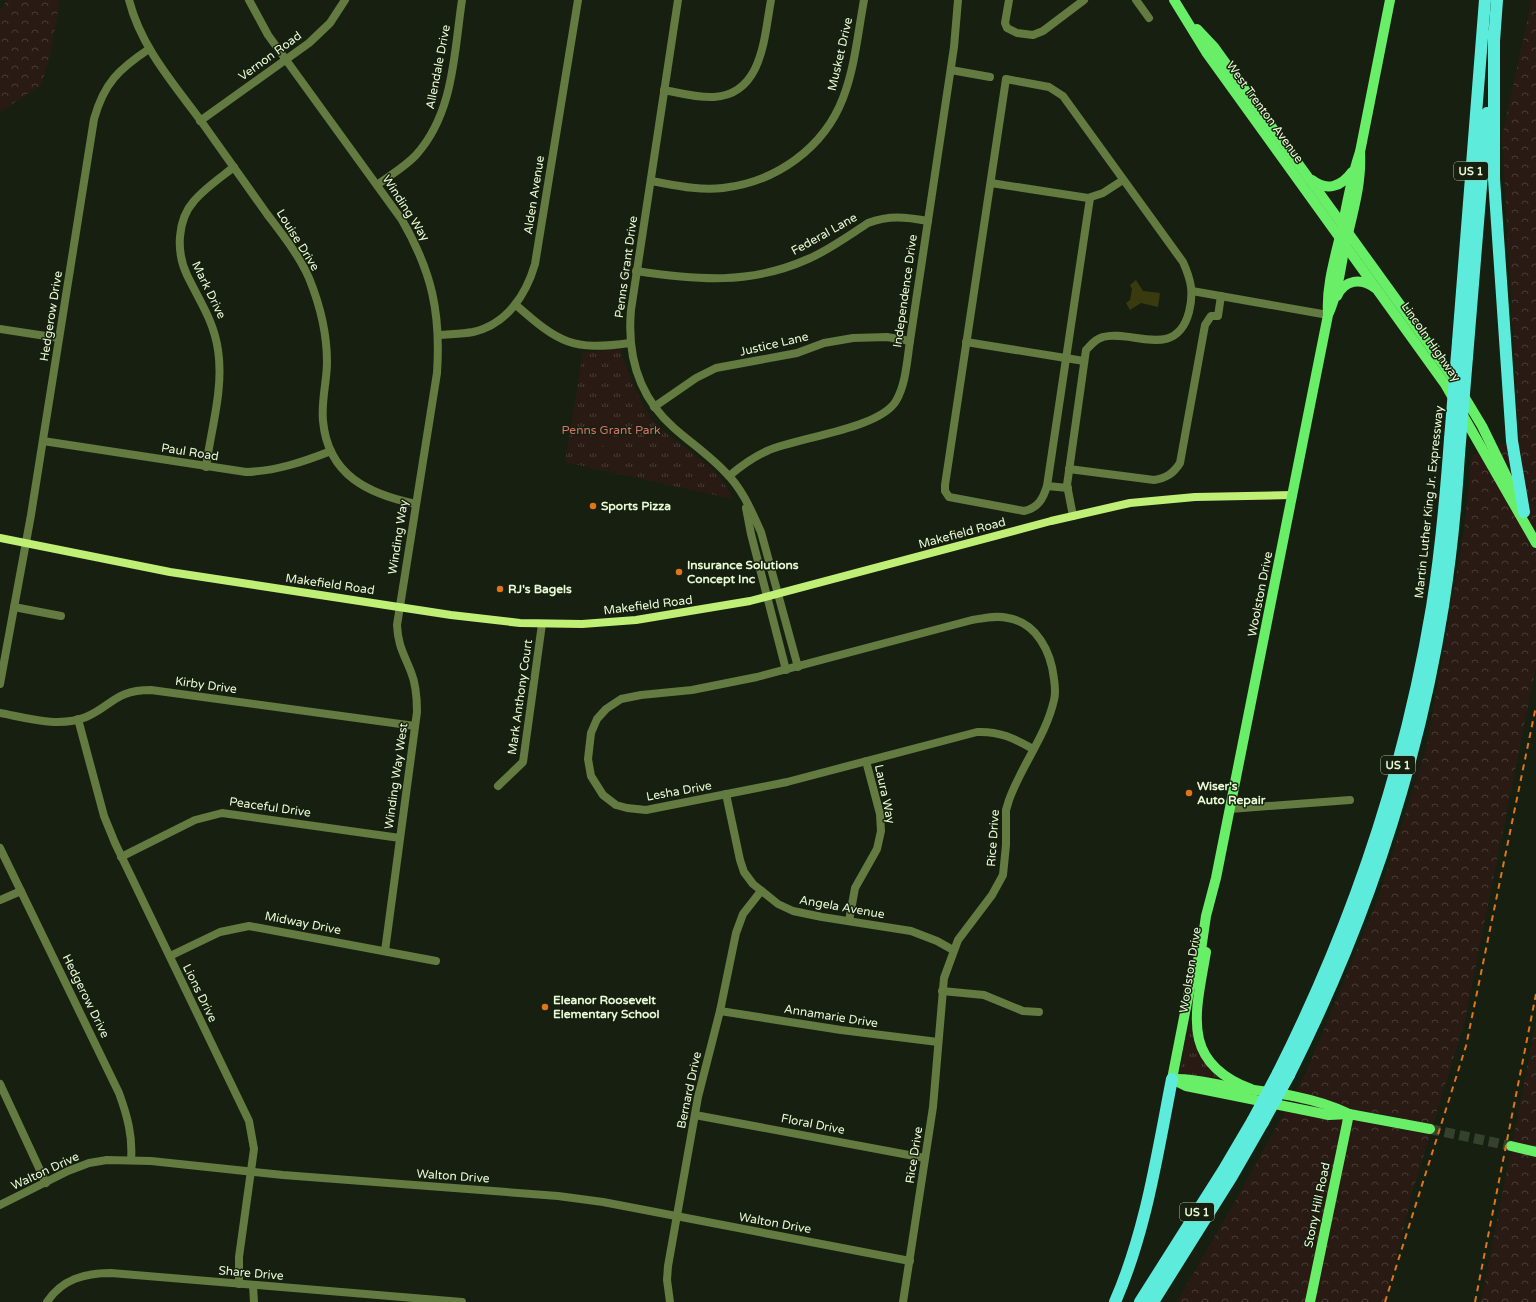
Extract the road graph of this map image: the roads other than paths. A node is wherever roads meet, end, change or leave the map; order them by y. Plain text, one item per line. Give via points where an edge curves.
1 (129, 0) edge
2 (249, 0) edge
3 (345, 0) edge
4 (462, 0) edge
5 (578, 0) edge
6 (678, 0) edge
7 (771, 0) edge
8 (864, 0) edge
9 (958, 0) edge
10 (1009, 0) edge
11 (1084, 0) edge
12 (1136, 0) edge
13 (1174, 0) edge
14 (1390, 0) edge
15 (1485, 0) edge
16 (1497, 0) edge
17 (1185, 15) junction
18 (1150, 18) dead end
19 (1494, 32) junction
20 (149, 49) junction
21 (286, 59) junction
22 (951, 70) junction
23 (990, 77) dead end
24 (664, 90) junction
25 (200, 121) junction
26 (1360, 152) junction
27 (234, 167) junction
28 (1354, 170) junction
29 (1308, 177) junction
30 (1123, 180) junction
31 (651, 181) junction
32 (990, 182) junction
33 (377, 185) junction
34 (1090, 198) junction
35 (928, 220) junction
36 (1343, 225) junction
37 (1344, 235) junction
38 (1346, 245) junction
39 (636, 272) junction
40 (1378, 289) junction
41 (1192, 290) junction
42 (1221, 296) junction
43 (1334, 301) junction
44 (516, 305) junction
45 (1328, 315) junction
46 (0, 329) edge
47 (439, 335) junction
48 (59, 338) junction
49 (910, 341) junction
50 (966, 342) junction
51 (630, 343) junction
52 (1066, 358) junction
53 (1084, 361) junction
54 (654, 407) junction
55 (43, 441) junction
56 (331, 451) junction
57 (206, 467) junction
58 (1069, 469) junction
59 (729, 476) junction
60 (1047, 486) junction
61 (1068, 488) junction
62 (1292, 495) junction
63 (743, 497) junction
64 (416, 504) junction
65 (1524, 512) junction
66 (1073, 516) junction
67 (0, 538) edge
68 (1536, 542) edge
69 (26, 544) junction
70 (778, 594) junction
71 (767, 597) junction
72 (400, 606) junction
73 (14, 607) junction
74 (61, 616) dead end
75 (542, 624) junction
76 (798, 667) junction
77 (786, 670) junction
78 (0, 684) edge
79 (0, 713) edge
80 (78, 719) junction
81 (415, 726) junction
82 (1033, 749) junction
83 (866, 761) junction
84 (498, 786) dead end
85 (726, 794) junction
86 (1350, 800) dead end
87 (1230, 809) junction
88 (400, 838) junction
89 (0, 848) edge
90 (121, 857) junction
91 (1216, 878) junction
92 (21, 891) junction
93 (762, 891) junction
94 (0, 900) edge
95 (849, 922) junction
96 (953, 950) junction
97 (385, 951) junction
98 (170, 956) junction
99 (436, 961) dead end
100 (942, 991) junction
101 (720, 1011) junction
102 (1040, 1012) dead end
103 (938, 1042) junction
104 (1283, 1074) junction
105 (1172, 1079) junction
106 (0, 1084) edge
107 (1251, 1089) junction
108 (1349, 1114) junction
109 (695, 1115) junction
110 (1258, 1121) junction
111 (1430, 1129) tunnel mouth
112 (1511, 1146) tunnel mouth
113 (1536, 1152) edge
114 (925, 1158) junction
115 (131, 1160) junction
116 (251, 1171) junction
117 (46, 1182) junction
118 (0, 1205) edge
119 (676, 1218) junction
120 (1192, 1240) junction
121 (910, 1261) junction
122 (239, 1284) junction
123 (253, 1285) junction
124 (47, 1302) edge
125 (254, 1302) edge
126 (462, 1302) edge
127 (670, 1302) edge
128 (903, 1302) edge
129 (1115, 1302) edge
130 (1140, 1302) edge
131 (1153, 1302) edge
132 (1160, 1302) edge
133 (1310, 1302) edge

1 - 20 street, Louise Drive via 138,28
2 - 21 street, Winding Way via 261,24
3 - 21 street, Vernon Road via 322,32
4 - 33 street, Allendale Drive via 450,81 436,128 415,155
5 - 44 street, Alden Avenue via 535,264 525,291
6 - 24 street, Penns Grant Drive
7 - 24 street via 758,65 750,80 726,94 712,97
8 - 31 street, Musket Drive via 843,98 826,129 802,155 771,174 732,187 704,188
9 - 22 street, Independence Drive
10 - 11 street via 1005,23 1007,28 1017,33 1033,35 1043,31
12 - 18 street
13 - 17 main road, West Trenton Avenue
14 - 26 main road
15 - 104 highway, Martin Luther King Jr. Expressway / US 1, bridge via 1445,508 1432,606 1398,767 1374,843 1346,922
16 - 19 highway, Martin Luther King Jr. Expressway / US 1
17 - 29 main road via 1214,47
17 - 37 main road, West Trenton Avenue via 1206,52
19 - 65 highway via 1494,179 1512,441
19 - 104 highway, Martin Luther King Jr. Expressway / US 1, bridge via 1455,509 1443,607 1424,704 1408,769 1356,925 1331,987
20 - 25 street, Louise Drive
20 - 48 street, Hedgerow Drive via 115,76 98,103
21 - 25 street, Vernon Road
21 - 33 street, Winding Way
22 - 23 street
22 - 35 street, Independence Drive
24 - 31 street, Penns Grant Drive
25 - 27 street, Louise Drive
26 - 28 main road
26 - 37 main road via 1361,172
27 - 56 street, Louise Drive via 300,261 316,296 326,348 323,421
27 - 57 street, Mark Drive via 195,200 185,214 180,233 183,266 211,318 220,362
28 - 29 main road via 1344,182 1332,187 1320,185
28 - 36 main road
29 - 36 main road
30 - 32 street via 1058,91 1006,79
30 - 34 street via 1104,193
30 - 41 street via 1183,262
31 - 39 street, Penns Grant Drive
32 - 34 street
32 - 50 street
33 - 47 street, Winding Way via 402,220 419,252 433,294
34 - 52 street
35 - 39 street, Federal Lane via 900,216 879,219 808,259 761,275 711,280
35 - 49 street, Independence Drive
36 - 37 main road
37 - 38 main road, Lincoln Highway
37 - 45 main road, Woolston Drive via 1327,300
37 - 65 main road, Lincoln Highway via 1438,356 1468,402
38 - 40 main road, Lincoln Highway
38 - 43 main road, Woolston Drive
39 - 51 street, Penns Grant Drive
40 - 43 main road via 1365,282 1353,282 1342,287
40 - 68 main road, Lincoln Highway via 1456,401 1505,492
41 - 42 street
41 - 53 street via 1187,320 1174,334 1154,341 1102,337 1086,350
42 - 45 street
42 - 58 street via 1218,316 1211,316 1205,325 1180,463 1175,470 1166,477 1154,480
43 - 45 main road, Woolston Drive
44 - 47 street, Alden Avenue via 498,320 483,328
44 - 51 street via 541,327 564,341 595,347
45 - 62 main road, Woolston Drive
46 - 48 street
47 - 64 street, Winding Way via 437,374
48 - 55 street, Hedgerow Drive
49 - 54 street, Justice Lane via 853,338 824,343 797,353 716,368 696,378
49 - 59 street, Independence Drive via 898,395 891,407 882,414 864,422 768,450 748,460
50 - 52 street
50 - 60 street via 945,485 947,494 955,500 1024,511 1037,505
51 - 54 street, Penns Grant Drive via 639,380
52 - 53 street
52 - 60 street
53 - 58 street
54 - 59 street, Penns Grant Drive via 673,428
55 - 57 street, Paul Road
55 - 69 street, Hedgerow Drive
56 - 57 street, Paul Road via 290,466 259,472
56 - 64 street, Louise Drive via 344,470 362,486 385,497
58 - 61 street
59 - 63 street, Penns Grant Drive
60 - 61 street
61 - 66 street
62 - 66 street, Makefield Road via 1158,500 1108,507
62 - 87 main road, Woolston Drive
63 - 70 street, Penns Grant Drive via 761,532
63 - 71 street, Penns Grant Drive
64 - 72 street, Winding Way
65 - 68 main road, Lincoln Highway
66 - 70 street, Makefield Road
67 - 69 street, Makefield Road
69 - 72 street, Makefield Road via 178,574
69 - 73 street, Hedgerow Drive
70 - 71 street, Makefield Road
70 - 76 street, Penns Grant Drive
71 - 75 street, Makefield Road via 683,614 636,620
71 - 77 street, Penns Grant Drive
72 - 75 street, Makefield Road via 451,615
72 - 81 street, Winding Way West via 398,638 416,693
73 - 74 street
73 - 78 street, Hedgerow Drive
75 - 84 street, Mark Anthony Court via 523,762
76 - 77 street, Rice Drive
76 - 82 street, Rice Drive via 972,620 999,617 1018,621 1040,638 1053,669 1055,699
77 - 85 street, Lesha Drive via 699,689 626,698 606,709 597,719 588,750 589,767 595,784 609,800 627,808 640,810
79 - 80 street, Kirby Drive via 53,722
80 - 81 street, Kirby Drive via 92,714 121,695 151,690
80 - 90 street, Lions Drive via 104,816
81 - 88 street, Winding Way West
82 - 83 street, Lesha Drive via 1002,734 977,732
82 - 96 street, Rice Drive via 1006,810 1003,875
83 - 85 street, Lesha Drive
83 - 95 street, Laura Way via 880,814 881,831 877,849 855,888
85 - 93 street, Angela Avenue via 740,860 748,878
86 - 87 street
87 - 91 main road, Woolston Drive
88 - 90 street, Peaceful Drive via 222,813 195,820
88 - 97 street, Winding Way West
89 - 92 street, Hedgerow Drive
90 - 98 street, Lions Drive
91 - 105 main road, Woolston Drive via 1206,916 1201,950 1190,987
91 - 107 main road, Woolston Drive via 1195,1024 1200,1045 1213,1065 1233,1082
92 - 94 street
92 - 115 street, Hedgerow Drive via 119,1093 129,1124
93 - 95 street, Angela Avenue via 778,904 793,911
93 - 101 street, Bernard Drive via 739,922
95 - 96 street, Angela Avenue via 911,931
96 - 100 street, Rice Drive
97 - 98 street, Midway Drive via 249,926 220,932
97 - 99 street, Midway Drive
98 - 116 street, Lions Drive via 249,1122 254,1149
100 - 102 street via 984,995 1023,1011
100 - 103 street, Rice Drive
101 - 103 street, Annamarie Drive
101 - 109 street, Bernard Drive
103 - 114 street, Rice Drive via 936,1087
104 - 110 highway, Martin Luther King Jr. Expressway / US 1, bridge
105 - 107 main road, Woolston Drive via 1188,1078
105 - 108 main road, Woolston Drive via 1186,1086 1321,1113
105 - 129 highway via 1144,1219 1130,1266
106 - 117 street
107 - 108 main road, Woolston Drive via 1331,1105
108 - 111 main road, Woolston Drive
108 - 133 main road, Stony Hill Road
109 - 114 street, Floral Drive
109 - 119 street, Bernard Drive
110 - 120 highway, Martin Luther King Jr. Expressway / US 1
110 - 130 highway, Martin Luther King Jr. Expressway / US 1 via 1223,1171
112 - 113 main road
114 - 121 street, Rice Drive
115 - 116 street, Walton Drive
115 - 117 street, Walton Drive via 89,1163
116 - 119 street, Walton Drive via 558,1196 603,1202
116 - 122 street, Lions Drive via 239,1257
117 - 118 street, Walton Drive
119 - 121 street, Walton Drive
119 - 127 street, Bernard Drive via 668,1266
120 - 131 highway, Martin Luther King Jr. Expressway / US 1
120 - 132 highway
121 - 128 street, Rice Drive
122 - 123 street, Share Drive
122 - 124 street, Share Drive via 92,1273 62,1286
123 - 125 street
123 - 126 street, Share Drive

